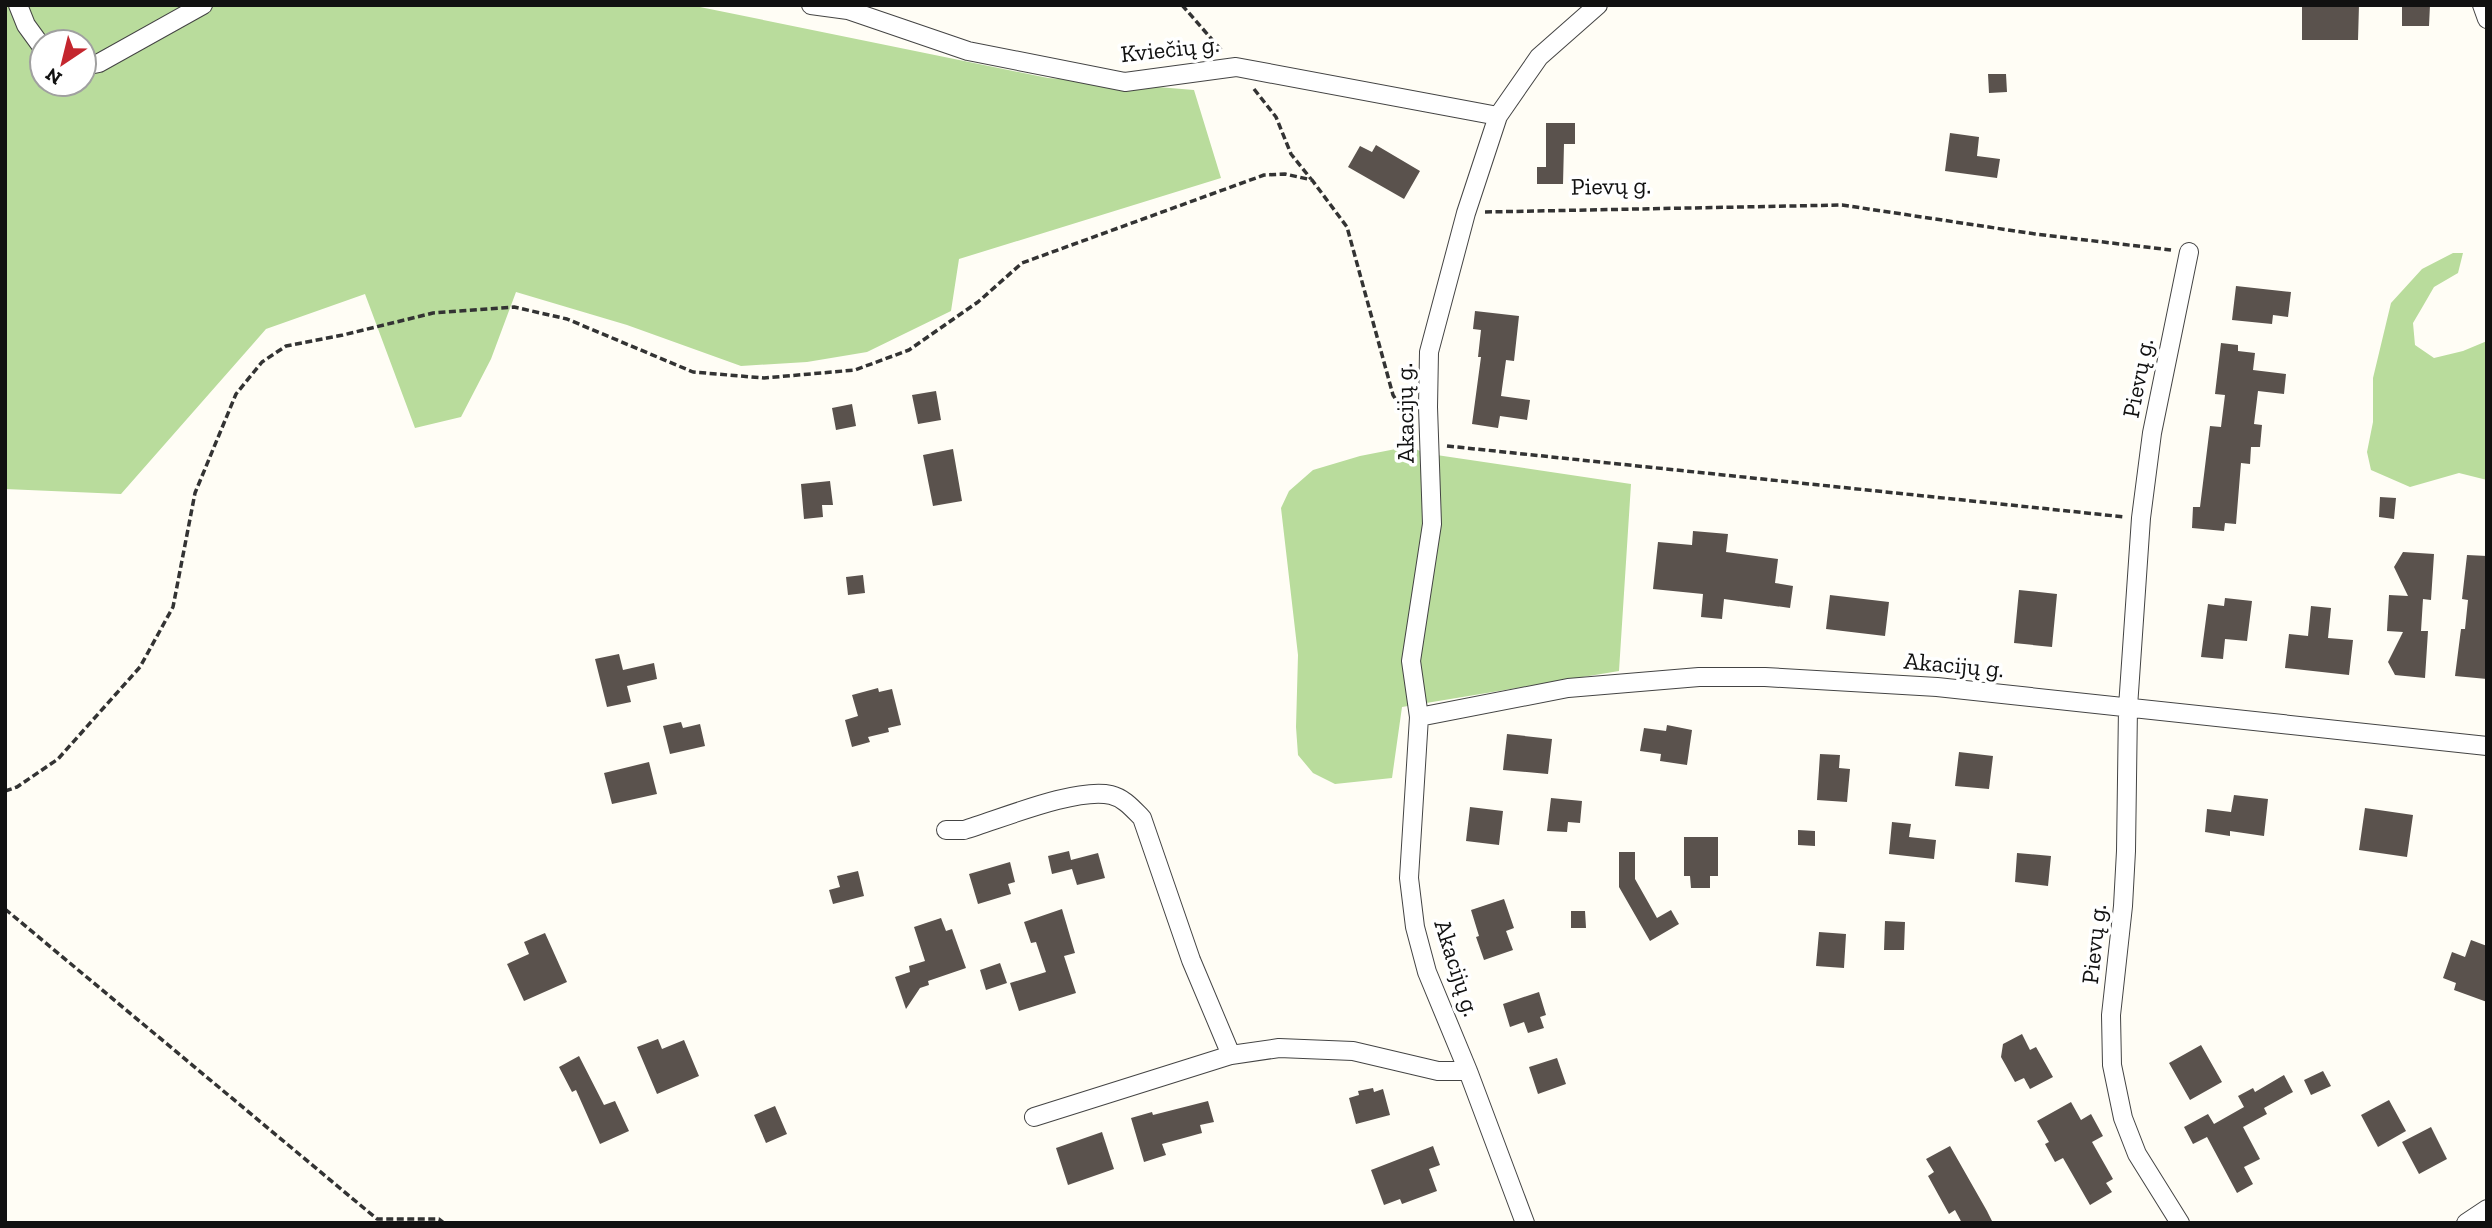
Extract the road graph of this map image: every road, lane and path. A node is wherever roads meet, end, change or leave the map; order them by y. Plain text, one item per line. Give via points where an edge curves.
1 (18, 5) edge
2 (203, 5) edge
3 (811, 5) edge
4 (1182, 5) edge
5 (1598, 5) edge
6 (2482, 5) edge
7 (2487, 19) edge
8 (28, 28) edge
9 (98, 63) edge
10 (1236, 67) junction
11 (1499, 116) junction
12 (1312, 180) junction
13 (1466, 213) junction
14 (2189, 252) joint
15 (1430, 444) junction
16 (2141, 518) junction
17 (2128, 707) junction
18 (1419, 717) junction
19 (2487, 746) edge
20 (5, 791) edge
21 (946, 830) dead end
22 (5, 909) edge
23 (1231, 1055) junction
24 (1468, 1071) junction
25 (1034, 1117) dead end
26 (2487, 1209) edge
27 (444, 1223) edge
28 (1525, 1223) edge
29 (2180, 1223) edge
30 (2466, 1223) edge

1 - 8 street
2 - 9 street
3 - 10 street, Kviečių g. via 848,10 968,51 1125,82
4 - 10 path
5 - 11 street, Akacijų g. via 1539,57
6 - 7 street
10 - 11 street, Kviečių g.
10 - 12 path via 1276,117 1292,153
11 - 13 street, Akacijų g.
12 - 15 path via 1347,226 1393,395 1417,433
12 - 20 path via 1264,175 1022,263 978,302 909,350 855,370 764,378 693,372 567,319 514,307 433,313 286,346 262,362 236,394 195,493 173,607 140,667 58,760
13 - 14 path, Pievų g. via 1842,205
13 - 15 street, Akacijų g. via 1429,352
14 - 16 street, Pievų g. via 2152,433
15 - 16 path
15 - 18 street, Akacijų g. via 1432,524 1411,661
16 - 17 street, Pievų g.
17 - 18 street, Akacijų g. via 1937,687 1699,677 1568,688
17 - 19 street, Akacijų g.
17 - 29 street, Pievų g. via 2126,851 2111,1015 2112,1065 2123,1118 2137,1154
18 - 24 street, Akacijų g. via 1409,878 1415,927 1427,972
21 - 23 street via 964,830 1079,794 1114,796 1129,805 1142,818 1191,960
22 - 27 path via 377,1219 439,1219
23 - 24 street via 1279,1048 1353,1051 1438,1071
23 - 25 street
24 - 28 street, Akacijų g.
26 - 30 street

